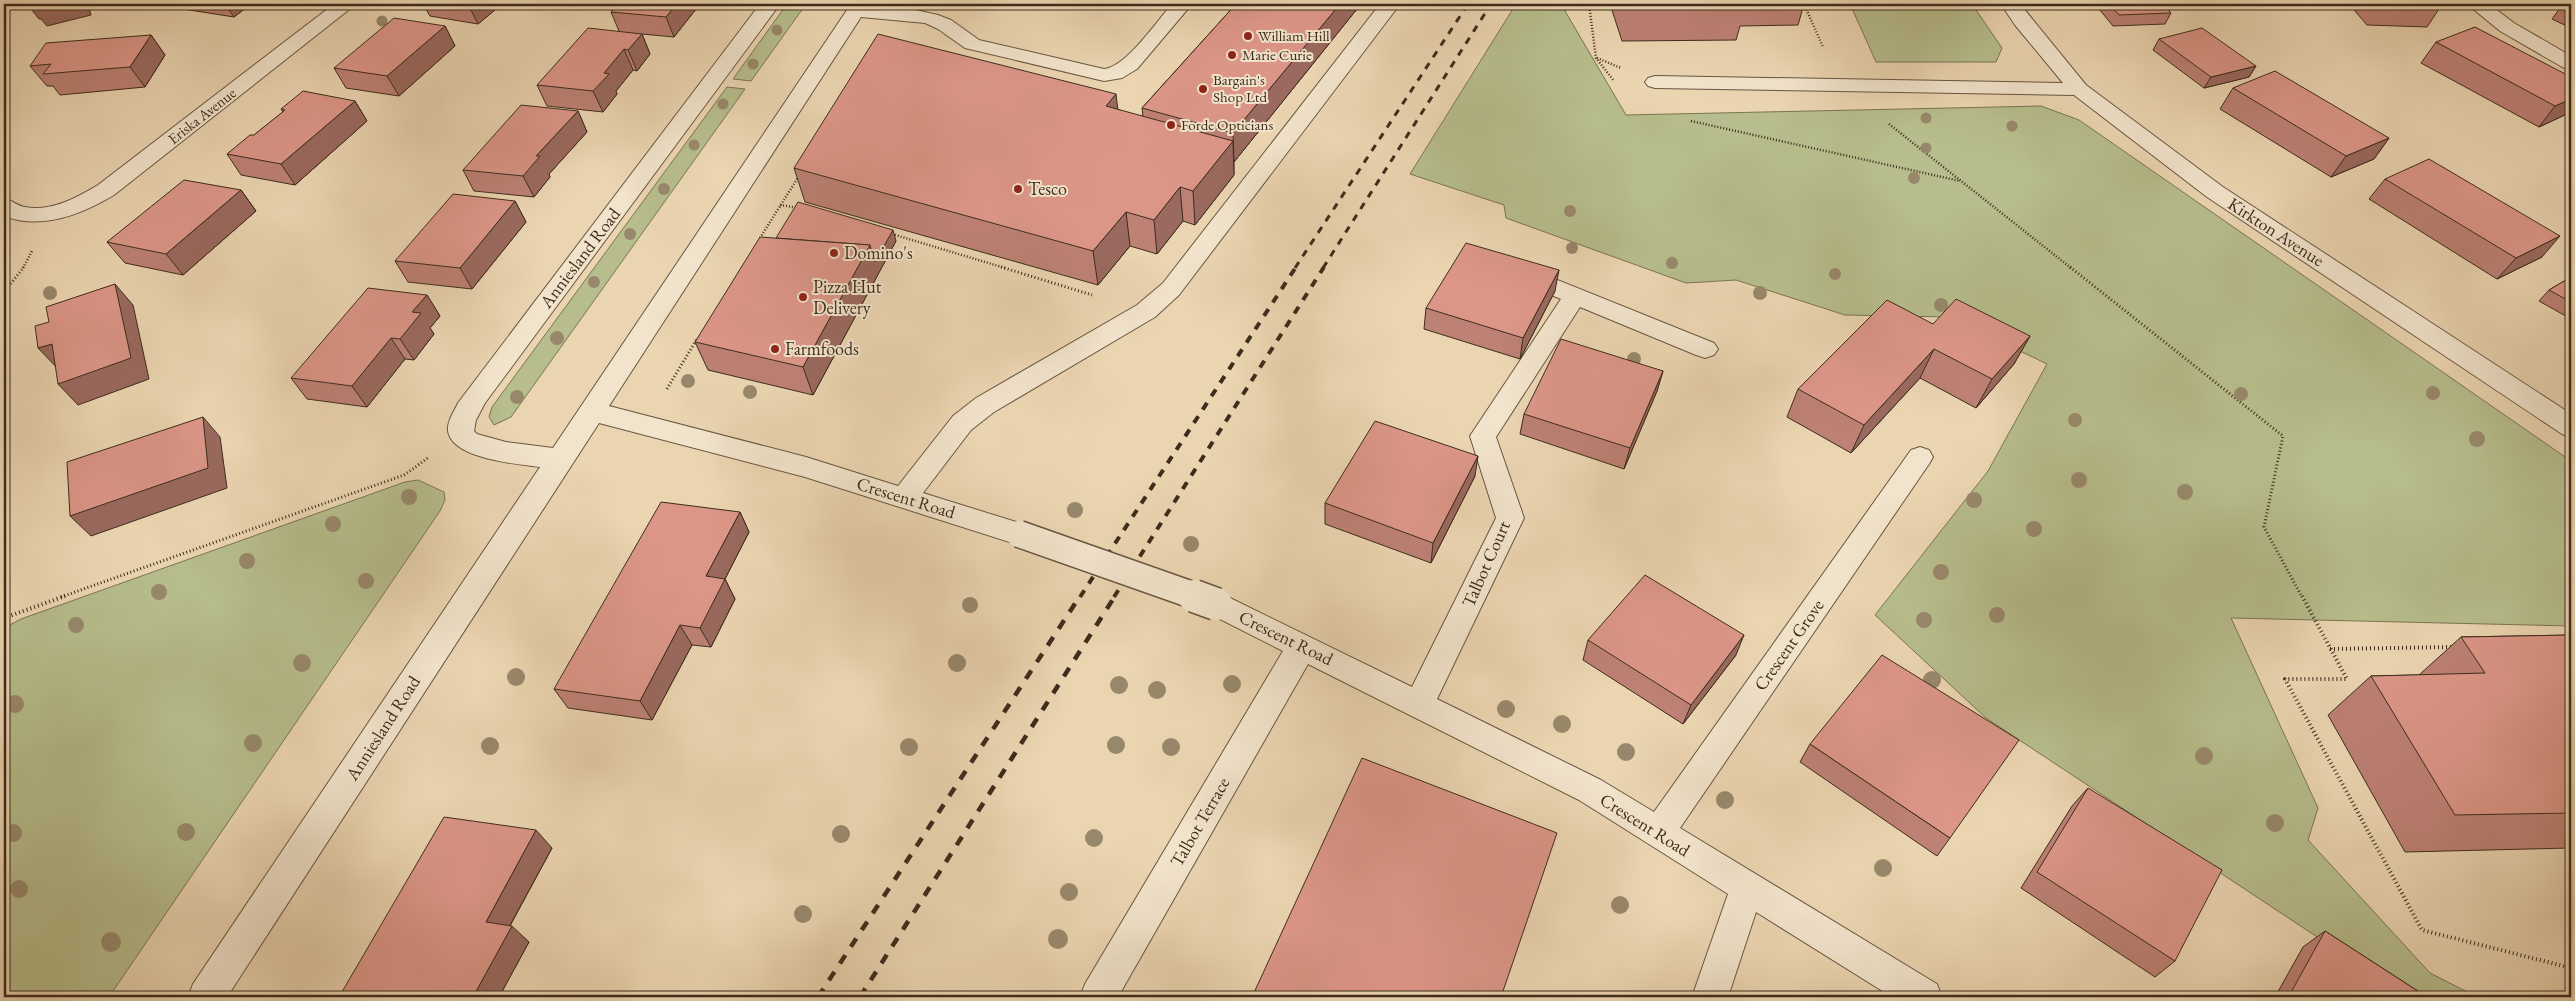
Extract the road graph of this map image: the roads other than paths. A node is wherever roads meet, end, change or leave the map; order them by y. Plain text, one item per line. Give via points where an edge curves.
1 (346, 4) edge
2 (770, 4) edge
3 (1182, 4) edge
4 (1390, 4) edge
5 (2011, 4) edge
6 (2477, 4) edge
7 (858, 7) edge
8 (2571, 64) edge
9 (1655, 82) dead end
10 (2079, 89) junction
11 (4, 205) edge
12 (1502, 266) edge
13 (1576, 295) junction
14 (1705, 349) dead end
15 (590, 411) junction
16 (2571, 426) edge
17 (1920, 457) dead end
18 (559, 459) junction
19 (905, 497) junction
20 (1302, 646) junction
21 (1420, 705) junction
22 (1658, 833) junction
23 (1747, 887) junction
24 (206, 997) edge
25 (1098, 997) edge
26 (1710, 997) edge
27 (1924, 997) edge

1 - 11 street, Eriska Avenue via 92,199 50,214 17,213
2 - 18 street, Anniesland Road via 476,396 461,423 462,435 468,443
3 - 7 street via 1130,65 1116,74 1104,75 972,44 940,22 927,18
4 - 19 street via 1171,289 1146,311 962,422
5 - 10 street, Kirkton Avenue
6 - 8 street via 2507,27
7 - 15 street, Anniesland Road
9 - 10 street
10 - 16 street, Kirkton Avenue via 2215,192
12 - 13 street
13 - 14 street
13 - 21 street, Talbot Court via 1483,436 1510,518
15 - 18 street, Anniesland Road
15 - 19 street, Crescent Road via 806,467
17 - 22 street, Crescent Grove
18 - 24 street, Anniesland Road
19 - 20 street, Crescent Road, bridge via 1216,604
20 - 21 street, Crescent Road
20 - 25 street, Talbot Terrace
21 - 22 street, Crescent Road via 1590,790
22 - 23 street, Crescent Road
23 - 26 street
23 - 27 street, Crescent Road

